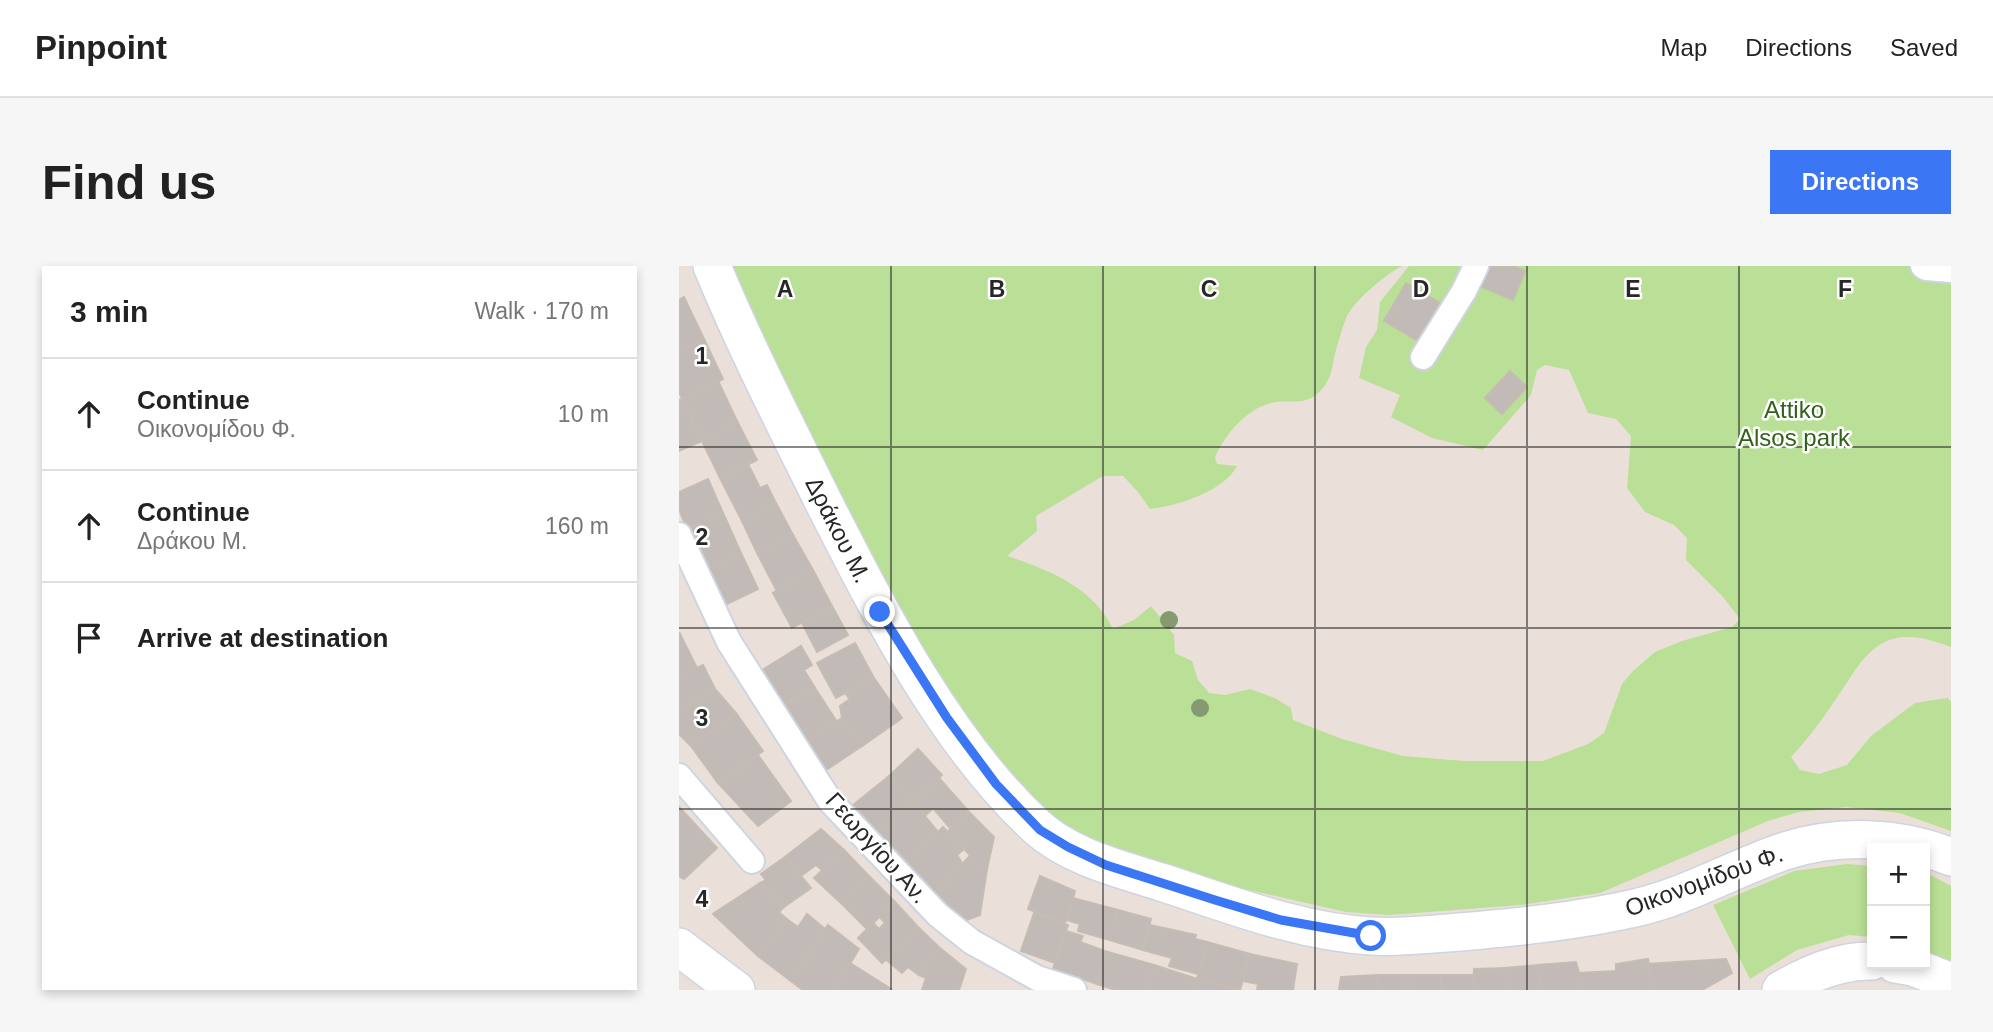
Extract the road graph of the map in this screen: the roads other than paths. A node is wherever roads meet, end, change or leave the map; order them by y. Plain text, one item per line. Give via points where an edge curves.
1 (712, 266) edge
2 (1476, 266) edge
3 (1923, 266) edge
4 (1951, 270) edge
5 (1423, 357) dead end
6 (679, 535) edge
7 (679, 776) edge
8 (745, 851) dead end
9 (1951, 857) edge
10 (1330, 930) joint
11 (679, 947) edge
12 (1867, 961) edge
13 (1918, 969) edge
14 (1951, 982) edge
15 (736, 990) edge
16 (1074, 990) edge
17 (1781, 990) edge

1 - 10 street, Δράκου Μ. via 743,341 880,612 947,718 996,784 1040,830 1106,865 1281,920
2 - 5 street
3 - 4 street
6 - 16 street, Γεωργίου Αν. via 729,642 830,801 938,915 972,943 1037,978
7 - 8 street
9 - 10 street, Οικονομίδου Φ. via 1898,842 1830,841 1786,851 1642,906 1587,919 1419,935 1371,936
11 - 15 street
12 - 17 street via 1834,966
13 - 14 street

